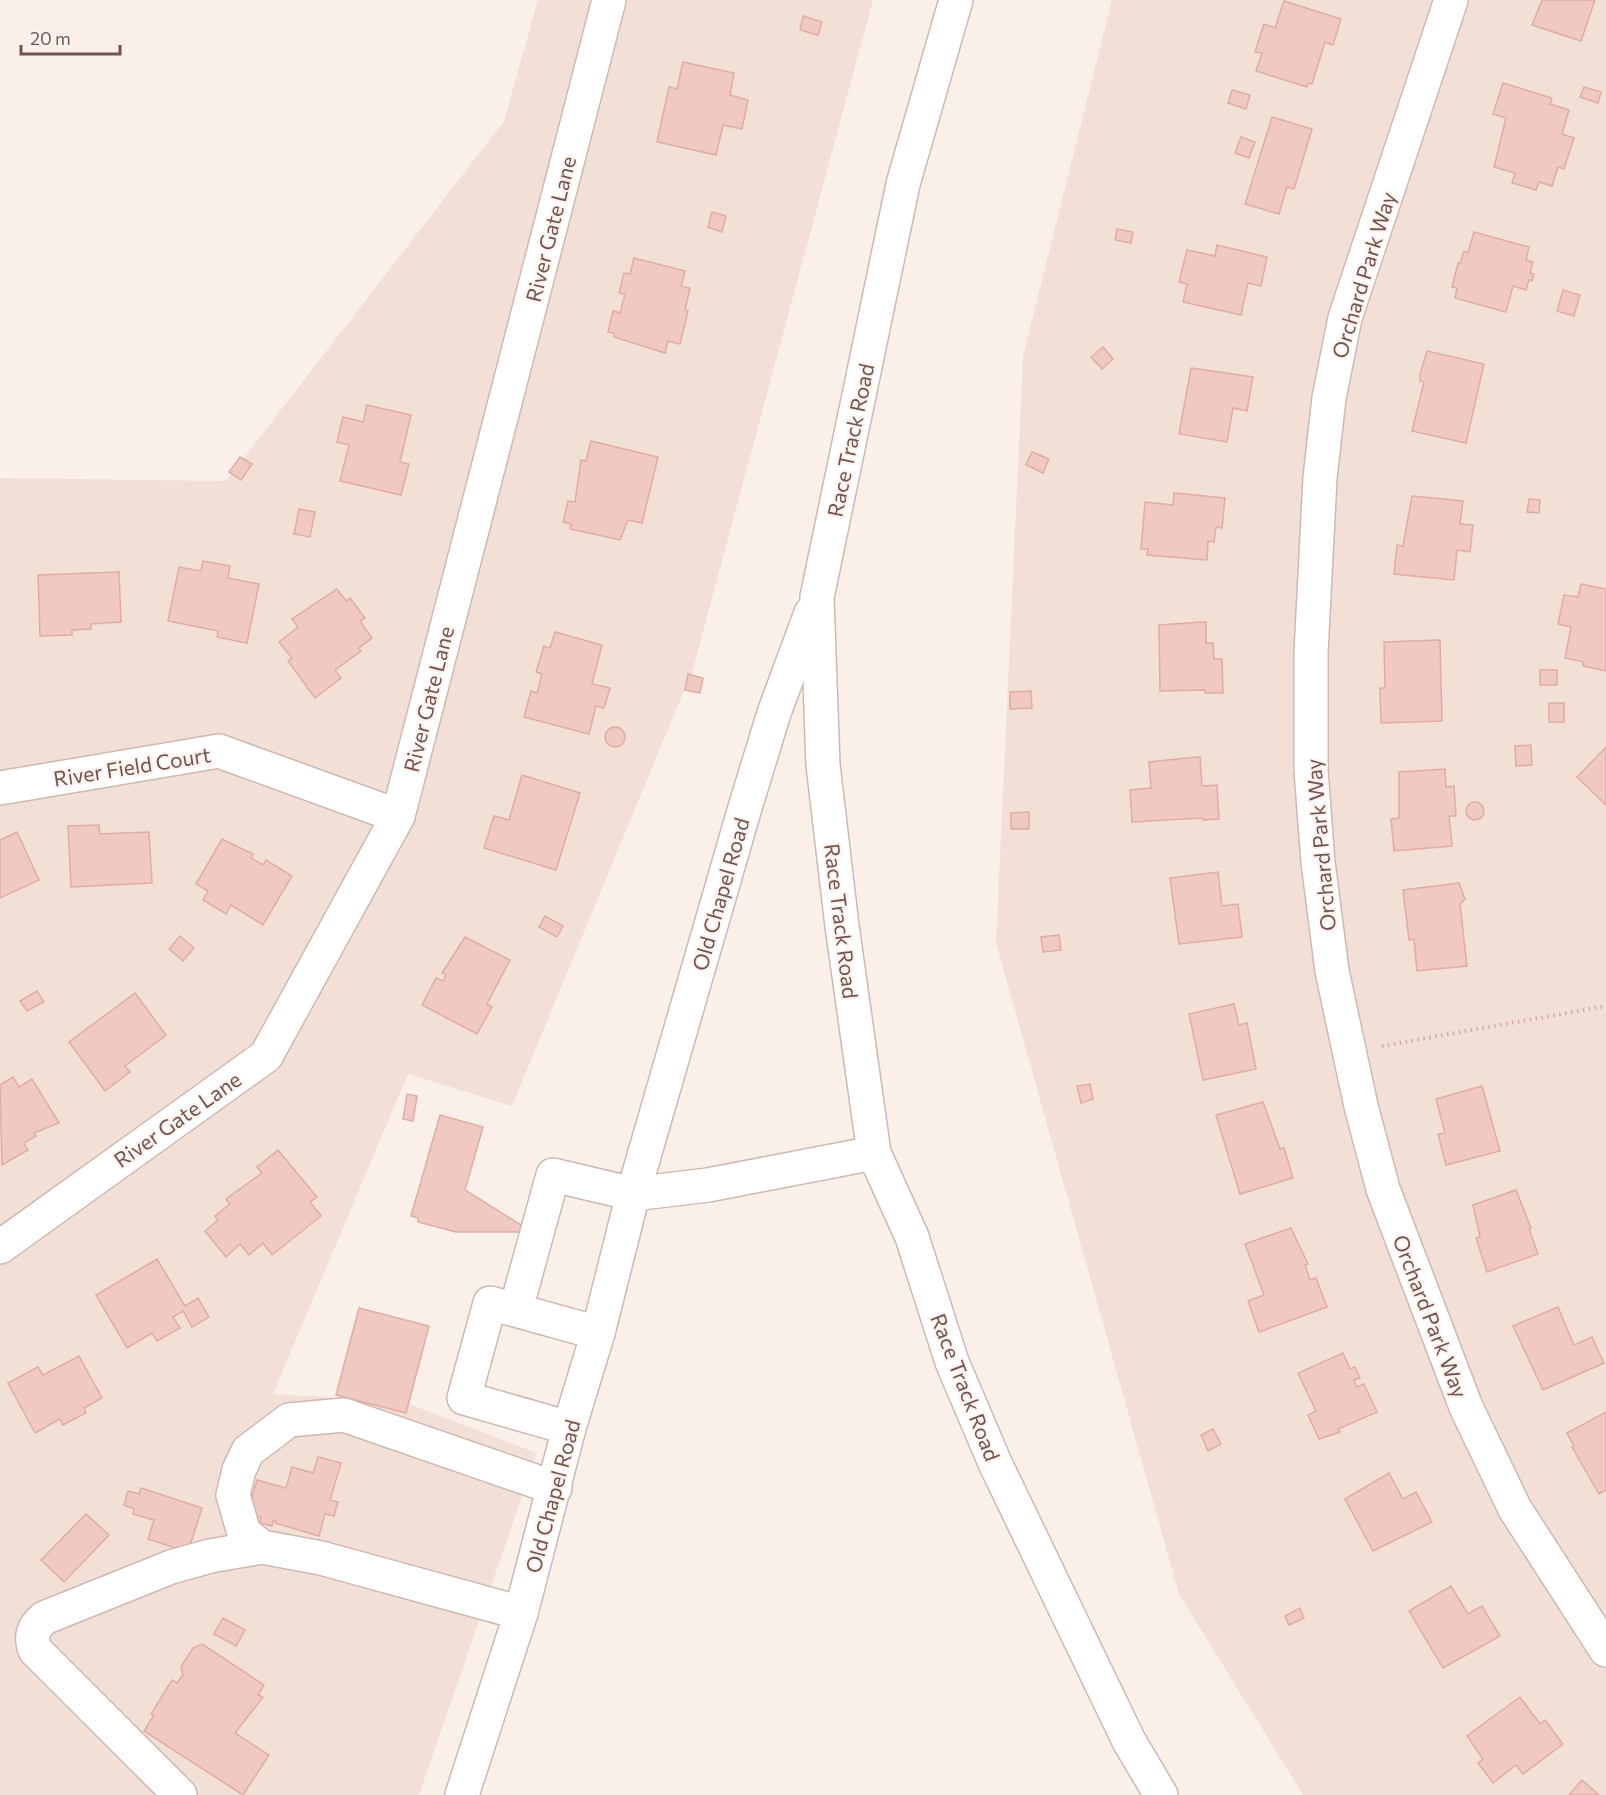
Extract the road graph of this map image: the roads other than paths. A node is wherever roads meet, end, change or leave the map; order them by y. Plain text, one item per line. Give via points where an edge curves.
1 (609, 0) edge
2 (956, 0) edge
3 (1451, 0) edge
4 (817, 597) junction
5 (0, 788) edge
6 (398, 816) junction
7 (874, 1153) junction
8 (633, 1194) junction
9 (0, 1247) edge
10 (516, 1310) junction
11 (598, 1333) junction
12 (569, 1428) junction
13 (555, 1488) junction
14 (262, 1547) junction
15 (521, 1613) junction
16 (1606, 1650) edge
17 (180, 1795) edge
18 (462, 1795) edge
19 (1161, 1795) edge

1 - 6 street, River Gate Lane
2 - 4 street, Race Track Road via 903,184
3 - 16 street, Orchard Park Way via 1345,318 1329,398 1320,478 1311,653 1311,770 1318,862 1332,971 1383,1189 1466,1407 1515,1509
4 - 7 street, Race Track Road via 824,765
4 - 8 street, Old Chapel Road via 774,713
5 - 6 street, River Field Court via 219,751
6 - 9 street, River Gate Lane via 266,1056
7 - 8 street via 708,1185
7 - 19 street, Race Track Road via 912,1237 952,1362 995,1463 1129,1741
8 - 10 street via 553,1175
8 - 11 street, Old Chapel Road
10 - 11 street
10 - 12 street via 490,1303 464,1398
11 - 12 street, Old Chapel Road
12 - 13 street, Old Chapel Road
13 - 14 street via 344,1415 289,1420 248,1451 233,1495 244,1533
13 - 15 street, Old Chapel Road
14 - 15 street via 321,1558
14 - 17 street via 171,1567 44,1618 34,1627 31,1640 35,1650
15 - 18 street, Old Chapel Road

